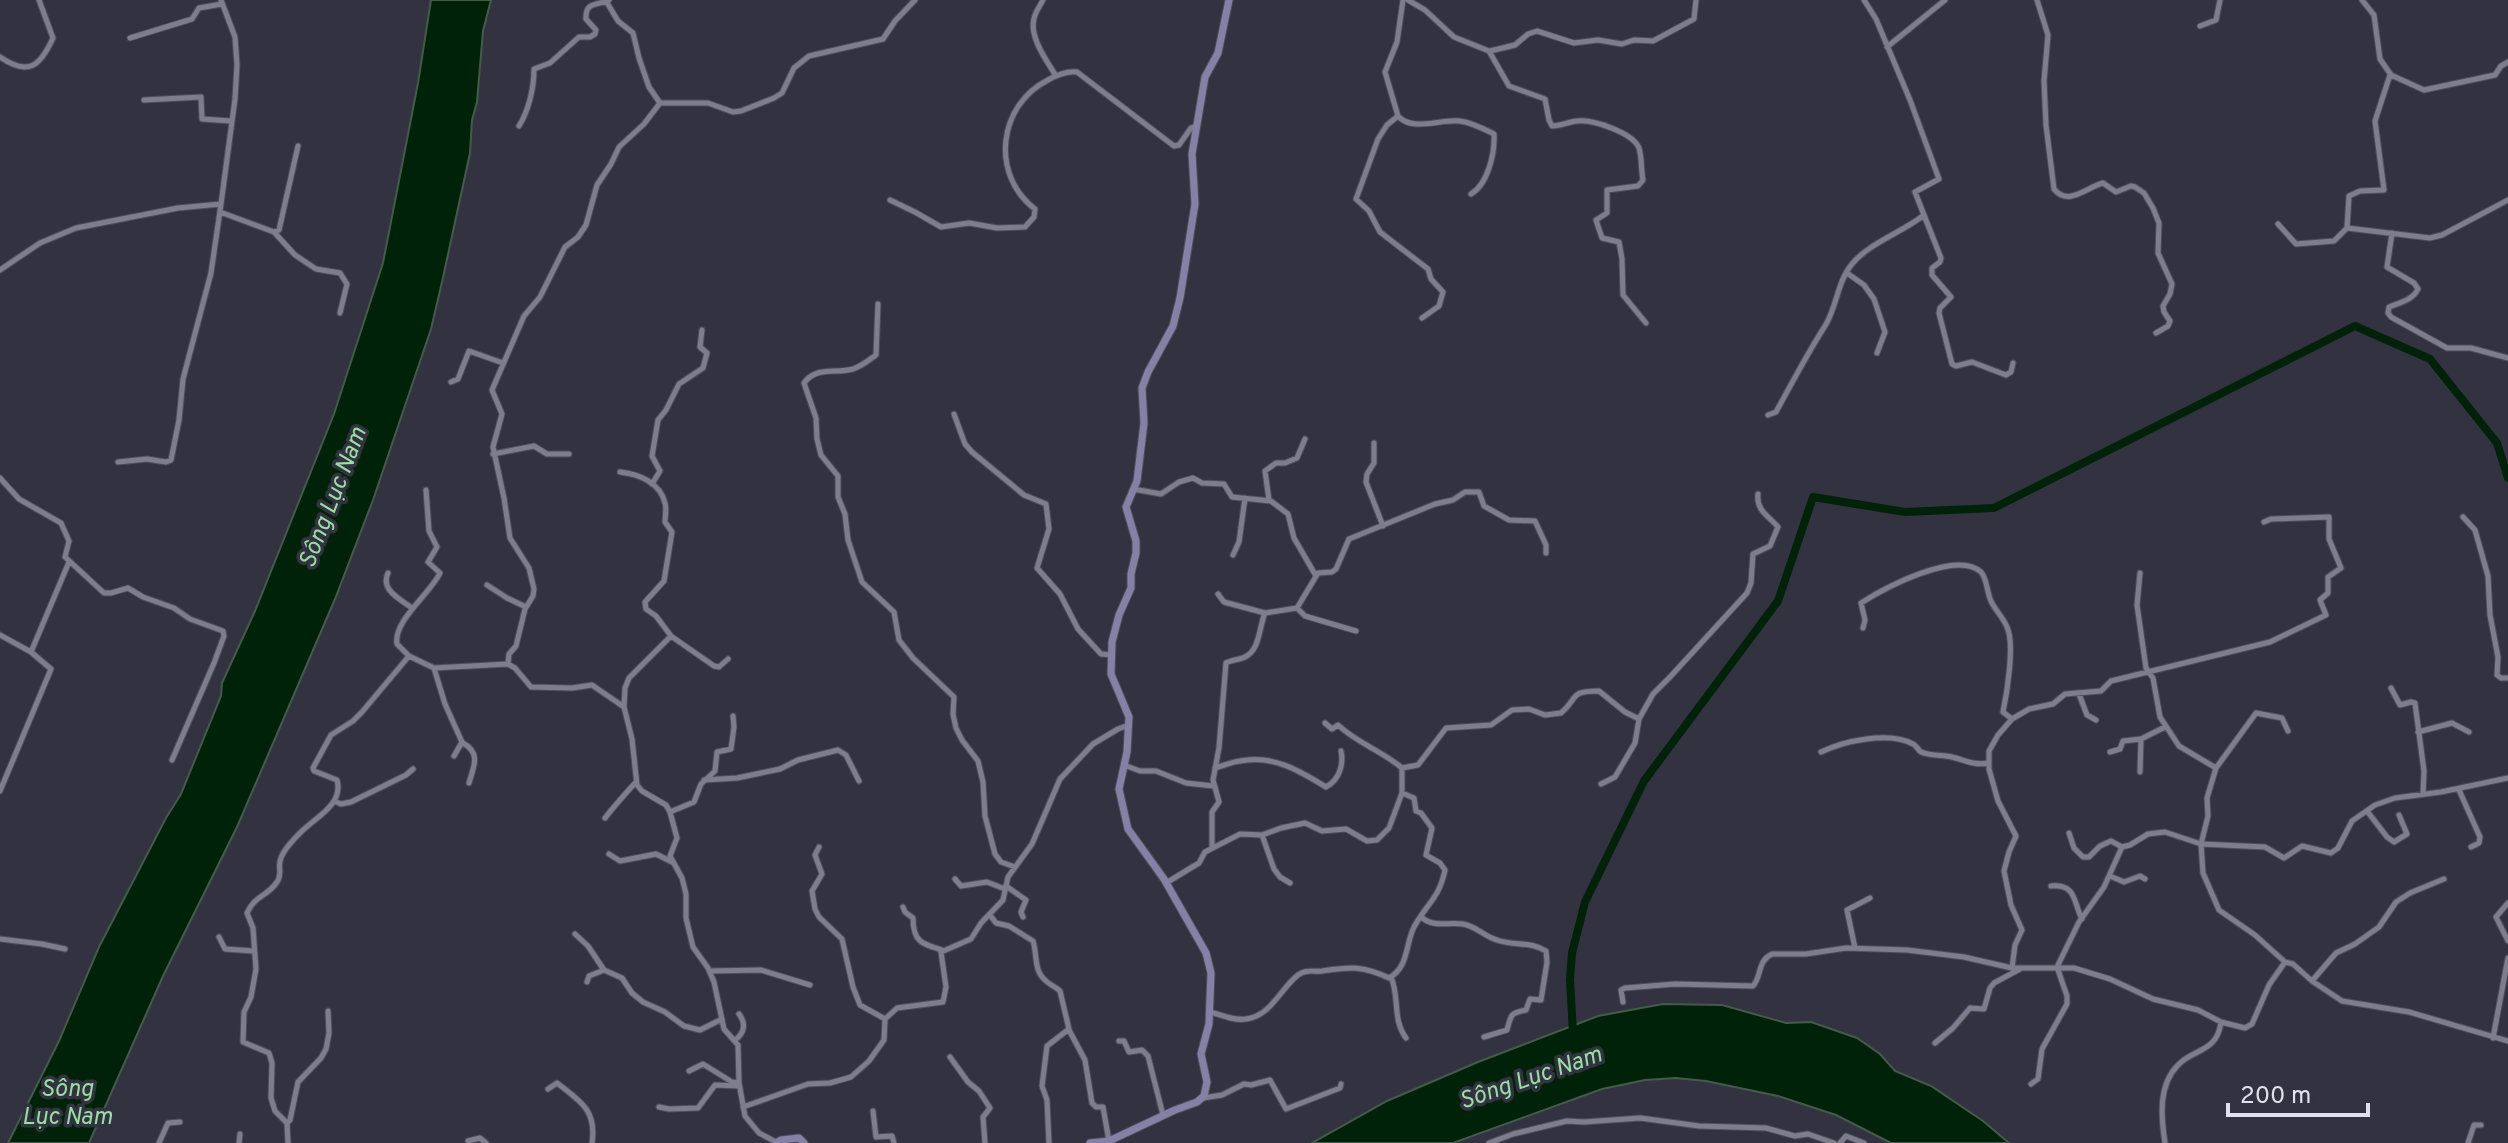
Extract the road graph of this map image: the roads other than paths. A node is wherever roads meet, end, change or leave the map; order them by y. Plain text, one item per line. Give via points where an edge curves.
1 (39, 0) edge
2 (915, 0) edge
3 (1043, 0) edge
4 (1229, 0) edge
5 (1405, 0) edge
6 (1696, 0) edge
7 (1864, 0) edge
8 (1945, 0) edge
9 (2037, 0) edge
10 (2220, 0) edge
11 (2362, 0) edge
12 (608, 1) edge
13 (222, 2) edge
14 (2200, 26) dead end
15 (130, 38) dead end
16 (1887, 47) junction
17 (1489, 51) junction
18 (0, 57) edge
19 (2508, 62) edge
20 (2391, 75) junction
21 (1056, 76) junction
22 (144, 100) dead end
23 (660, 103) junction
24 (1398, 116) junction
25 (231, 121) junction
26 (519, 126) dead end
27 (1197, 126) junction
28 (298, 146) dead end
29 (1471, 194) dead end
30 (890, 200) dead end
31 (2508, 200) edge
32 (221, 204) junction
33 (220, 212) junction
34 (1924, 215) junction
35 (2278, 224) dead end
36 (2347, 228) junction
37 (274, 232) junction
38 (2392, 233) junction
39 (0, 270) edge
40 (1847, 273) junction
41 (878, 304) dead end
42 (340, 313) dead end
43 (1422, 318) dead end
44 (1646, 323) dead end
45 (702, 330) dead end
46 (2156, 333) dead end
47 (1877, 353) dead end
48 (2508, 358) edge
49 (503, 363) junction
50 (2013, 363) dead end
51 (451, 382) dead end
52 (954, 414) dead end
53 (1768, 415) dead end
54 (1305, 439) dead end
55 (1374, 443) dead end
56 (493, 454) junction
57 (569, 454) dead end
58 (118, 462) dead end
59 (620, 472) dead end
60 (0, 478) edge
61 (652, 484) junction
62 (1133, 489) junction
63 (426, 490) dead end
64 (1758, 494) dead end
65 (1245, 498) junction
66 (1269, 500) junction
67 (2463, 517) dead end
68 (2264, 522) dead end
69 (1383, 526) junction
70 (1546, 553) dead end
71 (1233, 555) dead end
72 (69, 562) junction
73 (388, 573) dead end
74 (2140, 573) dead end
75 (1316, 576) junction
76 (487, 585) dead end
77 (1218, 594) dead end
78 (526, 607) junction
79 (412, 608) junction
80 (1297, 608) junction
81 (1265, 613) junction
82 (1863, 628) dead end
83 (1356, 631) dead end
84 (0, 635) edge
85 (671, 636) junction
86 (31, 652) junction
87 (1112, 655) junction
88 (409, 656) junction
89 (728, 659) dead end
90 (508, 664) junction
91 (434, 668) junction
92 (2150, 674) junction
93 (2508, 678) edge
94 (2391, 688) dead end
95 (2079, 694) junction
96 (624, 707) junction
97 (733, 716) dead end
98 (1639, 719) junction
99 (2012, 719) junction
100 (2096, 720) dead end
101 (1325, 723) dead end
102 (1130, 725) junction
103 (2165, 727) junction
104 (2288, 731) dead end
105 (2418, 732) junction
106 (2469, 732) dead end
107 (2141, 739) junction
108 (462, 742) junction
109 (1341, 751) dead end
110 (1821, 752) dead end
111 (2110, 752) dead end
112 (454, 756) dead end
113 (172, 760) dead end
114 (1988, 763) junction
115 (1124, 765) junction
116 (1215, 768) junction
117 (1402, 768) junction
118 (2216, 768) junction
119 (413, 769) dead end
120 (2140, 772) dead end
121 (2508, 778) edge
122 (704, 780) junction
123 (636, 781) junction
124 (859, 781) dead end
125 (469, 783) dead end
126 (1601, 784) dead end
127 (1213, 786) junction
128 (2459, 789) junction
129 (0, 791) edge
130 (1402, 793) junction
131 (2423, 794) junction
132 (334, 801) junction
133 (2367, 811) junction
134 (670, 812) junction
135 (2399, 815) dead end
136 (605, 818) dead end
137 (2069, 833) dead end
138 (1262, 835) junction
139 (2201, 844) junction
140 (819, 847) dead end
141 (2122, 847) junction
142 (2471, 847) dead end
143 (1212, 848) junction
144 (609, 854) dead end
145 (672, 862) junction
146 (1015, 867) junction
147 (2110, 876) junction
148 (955, 879) dead end
149 (2145, 879) dead end
150 (2444, 879) dead end
151 (1166, 883) junction
152 (1290, 883) dead end
153 (2051, 886) dead end
154 (1005, 888) junction
155 (1870, 898) dead end
156 (2508, 903) edge
157 (903, 907) dead end
158 (990, 915) junction
159 (1023, 917) dead end
160 (1421, 917) junction
161 (2082, 919) junction
162 (575, 934) dead end
163 (219, 937) dead end
164 (0, 939) edge
165 (2508, 941) edge
166 (1855, 948) junction
167 (65, 949) dead end
168 (253, 951) junction
169 (943, 951) junction
170 (2508, 958) edge
171 (2285, 962) junction
172 (2057, 967) junction
173 (2012, 968) junction
174 (2021, 968) junction
175 (604, 970) junction
176 (709, 971) junction
177 (1391, 977) junction
178 (2312, 981) junction
179 (587, 982) dead end
180 (810, 985) dead end
181 (1623, 1002) dead end
182 (328, 1011) dead end
183 (1210, 1012) junction
184 (739, 1014) dead end
185 (722, 1019) junction
186 (885, 1019) junction
187 (2221, 1022) junction
188 (1069, 1029) junction
189 (1484, 1037) dead end
190 (1406, 1038) dead end
191 (2493, 1038) junction
192 (735, 1040) junction
193 (1119, 1041) dead end
194 (2508, 1041) edge
195 (1935, 1043) dead end
196 (950, 1057) dead end
197 (689, 1071) dead end
198 (1341, 1084) dead end
199 (2031, 1084) dead end
200 (739, 1085) junction
201 (548, 1089) dead end
202 (1202, 1098) junction
203 (659, 1107) dead end
204 (743, 1107) junction
205 (873, 1111) dead end
206 (1163, 1115) junction
207 (180, 1122) dead end
208 (287, 1123) junction
209 (2481, 1125) dead end
210 (240, 1134) dead end
211 (1120, 1140) edge
212 (468, 1141) dead end
213 (1109, 1141) edge
214 (159, 1143) edge
215 (239, 1143) edge
216 (288, 1143) edge
217 (486, 1143) edge
218 (592, 1143) edge
219 (776, 1143) edge
220 (804, 1143) edge
221 (894, 1143) edge
222 (985, 1143) edge
223 (1049, 1143) edge
224 (1090, 1143) edge
225 (1489, 1143) edge
226 (1837, 1143) edge
227 (1864, 1143) edge
228 (2165, 1143) edge
229 (2468, 1143) edge

1 - 18 street via 53,38 47,52 24,69
2 - 23 street via 883,39 805,58 774,98 737,112 708,103
3 - 21 street via 1033,29
4 - 27 street via 1218,53 1205,77
5 - 17 street via 1425,10 1454,37
5 - 24 street via 1385,72
6 - 17 street via 1694,19 1653,41 1574,43 1537,31 1515,45
7 - 16 street
8 - 16 street
9 - 46 street via 2048,35 2044,81 2054,189 2069,197 2103,183 2116,192 2135,187 2148,199 2159,223 2158,253 2172,284 2163,306 2169,324
10 - 14 street via 2216,20
11 - 20 street via 2374,15 2380,59
12 - 23 street via 618,21 633,33 649,87
12 - 26 street via 587,10 595,34 579,37 550,63 534,69 535,84
13 - 15 street via 199,8 192,19
13 - 25 street via 237,51
16 - 34 street via 1939,176 1915,192
17 - 44 street via 1509,86 1546,99 1552,126 1590,122 1627,134 1637,143 1641,184 1607,190 1607,213 1596,220 1602,238 1619,242 1623,295
19 - 20 street via 2495,75 2429,89
20 - 36 street via 2375,121 2384,190 2349,196
21 - 27 street via 1077,72 1174,146
21 - 30 street via 1018,105 1005,138 1012,183 1035,209 1025,227 941,227
22 - 25 street via 201,97 202,119
23 - 49 street via 619,147 597,185 586,225 559,257
24 - 29 street via 1428,124 1458,121 1493,132 1486,174
24 - 43 street via 1378,139 1356,199 1379,231 1428,269 1443,292 1441,304
25 - 32 street
27 - 62 street via 1192,160 1196,197 1186,270 1173,326 1142,388 1144,423
28 - 37 street via 279,230
31 - 38 street via 2437,237
32 - 33 street
32 - 39 street via 76,228 40,243
33 - 37 street
33 - 58 street via 171,460
34 - 40 street via 1855,260
34 - 50 street via 1941,258 1932,275 1951,297 1939,313 1952,364 1972,362 2006,375
35 - 36 street via 2296,244 2334,241
36 - 38 street
37 - 42 street via 306,263 343,276 347,289
38 - 48 street via 2387,267 2418,289 2389,307 2391,317 2447,348
40 - 47 street via 1874,299 1885,331
40 - 53 street via 1826,324 1776,412
41 - 146 street via 876,355 853,369 812,375 804,383 816,416 818,446 838,476 838,497 862,582 894,612 901,643 954,697 956,728 982,774 995,854
45 - 61 street via 706,365 679,384 657,423 652,456 660,471
49 - 51 street via 469,351 458,379
49 - 56 street via 492,390 502,414
52 - 87 street via 972,452 1024,495 1046,504 1049,529 1037,568 1060,594 1078,629 1101,654
54 - 66 street via 1297,458 1265,471
55 - 69 street via 1374,463 1366,482
56 - 57 street via 534,446 547,454
56 - 78 street via 510,538 534,584
59 - 61 street via 641,475
60 - 72 street via 19,499 61,523 69,541
61 - 85 street via 665,504 672,535 666,578 644,605
62 - 65 street via 1163,494 1193,478 1224,484 1231,496
62 - 87 street via 1126,507 1136,553 1131,588 1112,637
63 - 79 street via 429,531 437,547 428,562 440,573
64 - 98 street via 1762,511 1778,527 1770,546 1753,554 1748,591 1660,685
65 - 66 street
65 - 71 street
66 - 75 street via 1289,515 1294,538
67 - 93 street via 2475,530 2488,576 2497,675
68 - 92 street via 2329,517 2329,539 2341,568 2328,577 2328,593 2320,600 2326,615 2277,640
69 - 70 street via 1477,491 1484,506 1499,515 1535,521
69 - 75 street via 1349,539 1334,571
72 - 86 street
72 - 113 street via 104,593 128,588 223,631
73 - 79 street via 386,587
74 - 92 street via 2136,598
75 - 80 street
76 - 78 street
77 - 81 street via 1224,602
78 - 90 street
79 - 88 street via 396,638
80 - 81 street
80 - 83 street via 1305,616
81 - 116 street via 1253,651 1226,663
82 - 99 street via 1861,603 1906,580 1941,566 1978,570 2008,629 2003,712
84 - 86 street
85 - 89 street via 716,667
85 - 96 street via 629,678
86 - 129 street via 51,669
87 - 102 street via 1111,674
88 - 91 street
88 - 132 street via 362,712 331,735 314,765 314,771 338,783
90 - 91 street
90 - 96 street via 531,687 592,685
91 - 108 street
92 - 95 street
92 - 103 street
94 - 105 street via 2400,705 2415,703
95 - 99 street via 2065,694
95 - 100 street via 2087,715
96 - 123 street
97 - 122 street via 731,749 717,752 715,771
98 - 117 street via 1599,691 1578,693 1561,713 1512,710 1491,725 1446,728 1418,765
98 - 126 street via 1635,743 1615,777
99 - 114 street via 1991,746
101 - 117 street via 1332,729 1338,725
102 - 115 street
102 - 146 street via 1093,744 1060,779 1032,844
103 - 107 street
103 - 118 street via 2184,750
104 - 118 street via 2281,717 2256,713
105 - 106 street via 2452,723
105 - 131 street
107 - 111 street via 2123,741 2120,749
107 - 120 street
108 - 112 street
108 - 125 street via 476,758
109 - 116 street via 1342,769 1326,787 1271,760
110 - 114 street via 1886,738 1913,744 1925,753
114 - 173 street via 1998,801 2016,836 2004,871 2022,930
115 - 127 street
115 - 151 street via 1119,793 1128,829
116 - 127 street
117 - 130 street
118 - 139 street
119 - 132 street via 351,802
121 - 128 street
122 - 124 street via 769,772 838,750
122 - 134 street via 694,802
123 - 134 street
123 - 136 street
127 - 143 street via 1219,802 1212,812
128 - 131 street
128 - 142 street via 2480,837
130 - 138 street via 1389,828 1373,842 1344,828 1324,831 1305,823
130 - 160 street via 1414,798 1416,811 1432,828 1426,855 1445,870 1440,891
131 - 133 street via 2395,798
132 - 168 street via 286,850 277,882 252,902 247,913
133 - 135 street via 2394,842 2407,834
133 - 139 street via 2352,821 2331,853 2302,846 2284,858 2265,847
134 - 145 street via 677,837
137 - 141 street via 2074,848 2086,858 2108,841
138 - 143 street via 1240,834
138 - 152 street via 1274,869
139 - 141 street via 2159,832
139 - 171 street via 2202,869 2219,910
140 - 186 street via 815,855 822,874 812,903 844,943 860,1005
141 - 147 street
143 - 151 street via 1199,863
144 - 145 street via 620,861 656,854
145 - 176 street via 686,894 693,947
146 - 154 street
147 - 149 street via 2126,882
147 - 161 street
148 - 154 street via 961,886 987,882
150 - 178 street via 2396,902 2379,927 2336,953
151 - 183 street via 1209,962
153 - 161 street via 2061,886 2076,898
154 - 158 street via 1003,900
154 - 159 street via 1026,900
155 - 166 street via 1848,908
156 - 165 street via 2496,917
157 - 169 street via 913,918 914,933 925,945
158 - 169 street via 971,939
158 - 188 street via 1033,941 1040,973 1060,991
160 - 177 street via 1405,961
160 - 189 street via 1429,923 1468,925 1494,940 1546,951 1541,999 1530,999 1526,1010 1513,1014 1507,1030
161 - 172 street
162 - 175 street
163 - 168 street via 225,949
164 - 167 street
166 - 173 street via 1924,951
166 - 181 street via 1769,954 1750,987 1625,988
168 - 208 street via 256,969 244,1012 243,1042 269,1053 271,1098
169 - 186 street via 943,1002 897,1008
170 - 191 street
171 - 178 street
171 - 187 street via 2251,1026
172 - 174 street
172 - 187 street via 2093,973
172 - 199 street via 2067,1004 2042,1049 2038,1079
173 - 174 street
174 - 195 street via 1994,983 1984,1009 1970,1008
175 - 179 street
175 - 185 street via 684,1026 700,1030
176 - 180 street via 761,970
176 - 185 street
177 - 183 street via 1353,966 1305,971 1253,1017 1242,1020
177 - 190 street
178 - 191 street via 2342,1001 2409,1012
182 - 208 street via 326,1049 298,1082
183 - 202 street via 1201,1054 1207,1082
184 - 192 street via 744,1025
185 - 192 street
186 - 204 street via 884,1040 851,1077 808,1084
187 - 228 street via 2210,1046 2179,1063 2163,1088
188 - 213 street via 1085,1060 1092,1103 1103,1107
188 - 223 street via 1046,1049 1042,1086
191 - 194 street
192 - 200 street
193 - 206 street via 1129,1052 1142,1050 1148,1056
196 - 222 street via 990,1108 983,1117
197 - 200 street via 703,1064
198 - 202 street via 1286,1109 1270,1080
200 - 203 street via 715,1085 698,1108
200 - 204 street
201 - 218 street via 557,1083 586,1106 594,1126
202 - 206 street
204 - 219 street via 753,1128
205 - 221 street via 876,1137 892,1136
206 - 211 street
207 - 214 street via 168,1123
208 - 216 street
209 - 229 street via 2474,1125
210 - 215 street
211 - 213 street
212 - 217 street via 480,1138
213 - 224 street
219 - 220 street via 799,1138
225 - 226 street via 1567,1121 1640,1118 1766,1128
226 - 227 street via 1846,1136

